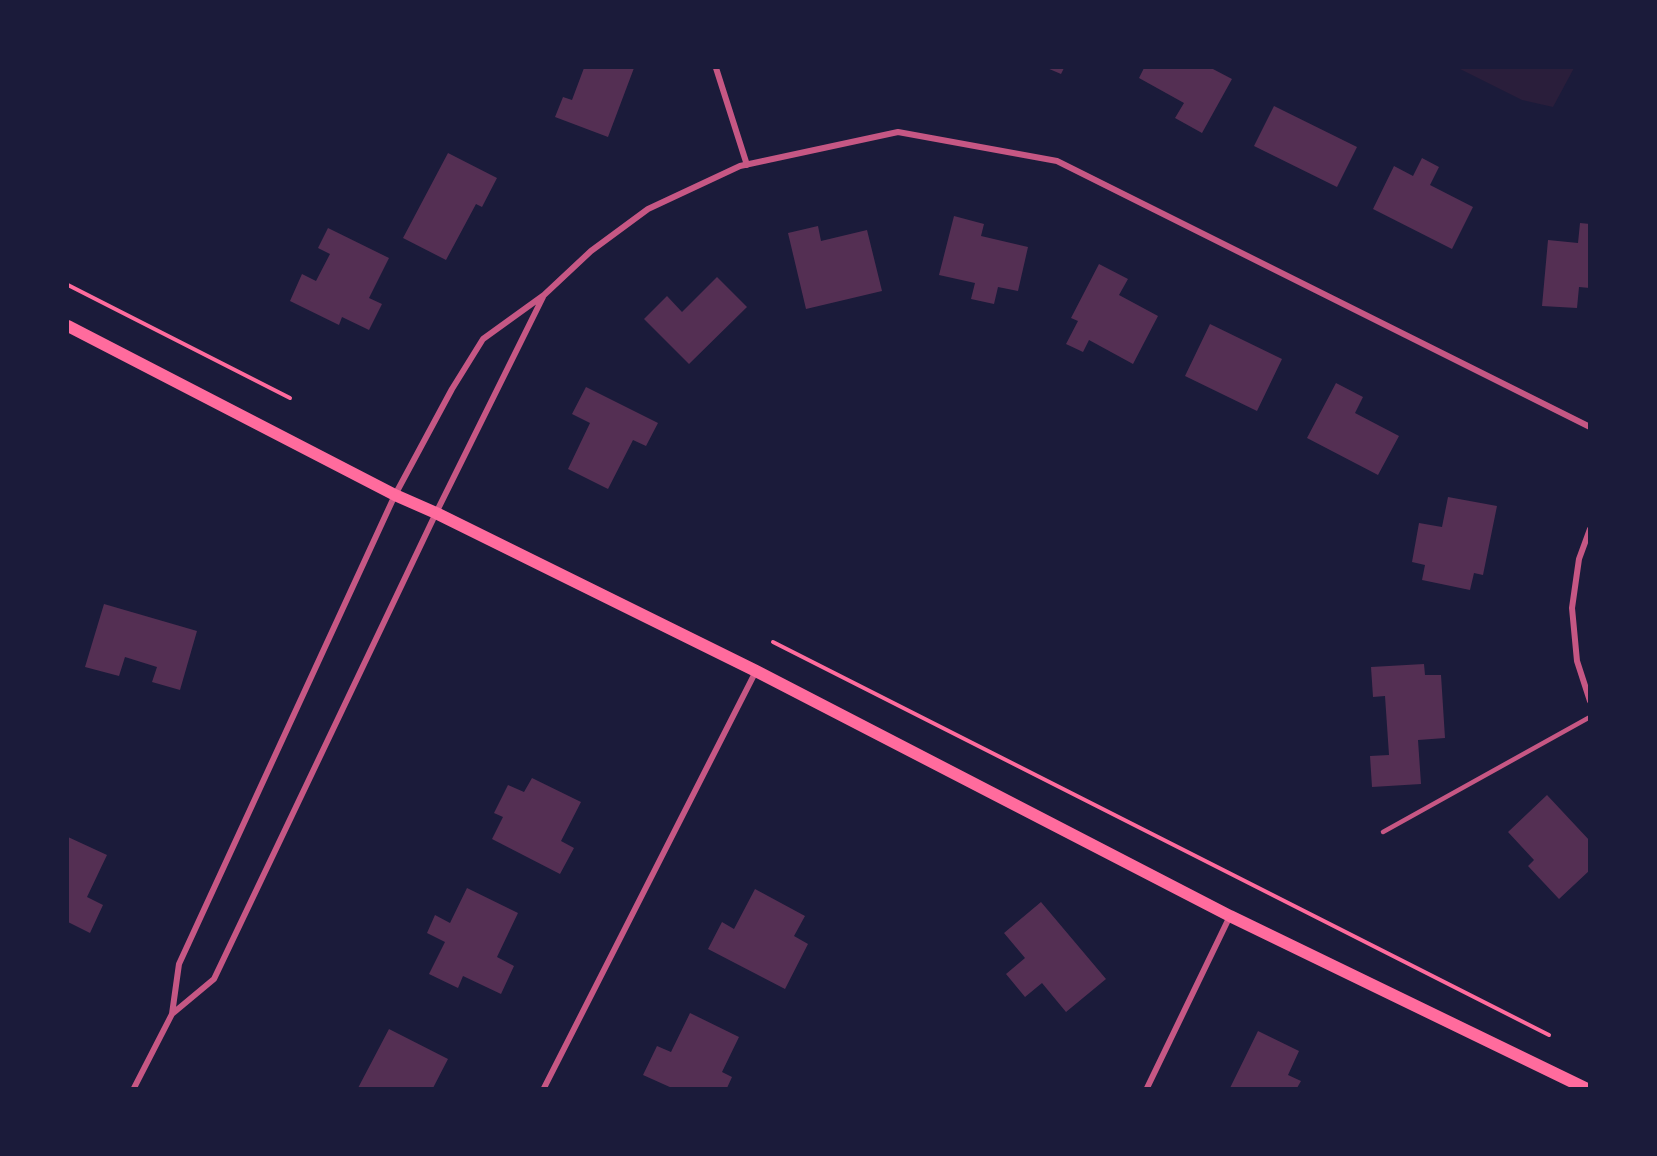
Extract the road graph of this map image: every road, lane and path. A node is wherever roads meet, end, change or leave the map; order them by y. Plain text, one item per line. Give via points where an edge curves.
1 (716, 68) edge
2 (747, 165) junction
3 (68, 285) edge
4 (544, 295) junction
5 (68, 326) edge
6 (290, 398) dead end
7 (1590, 427) edge
8 (395, 495) junction
9 (436, 513) junction
10 (1590, 529) edge
11 (773, 642) dead end
12 (756, 671) junction
13 (1590, 701) edge
14 (1590, 717) edge
15 (1383, 832) dead end
16 (1230, 916) junction
17 (172, 1014) junction
18 (1550, 1035) dead end
19 (134, 1089) edge
20 (544, 1089) edge
21 (1147, 1089) edge
22 (1585, 1089) edge

1 - 2 street
2 - 4 street via 648,209 591,250
2 - 7 street via 898,132 1057,160
3 - 6 path
4 - 8 street via 483,339
4 - 9 street
5 - 8 main road
8 - 9 main road
8 - 17 street via 179,964
9 - 12 main road
9 - 17 street via 214,979
10 - 13 street via 1579,559 1572,608 1577,661
11 - 18 path
12 - 16 main road
12 - 20 street
14 - 15 lane
16 - 21 street
16 - 22 main road
17 - 19 street

